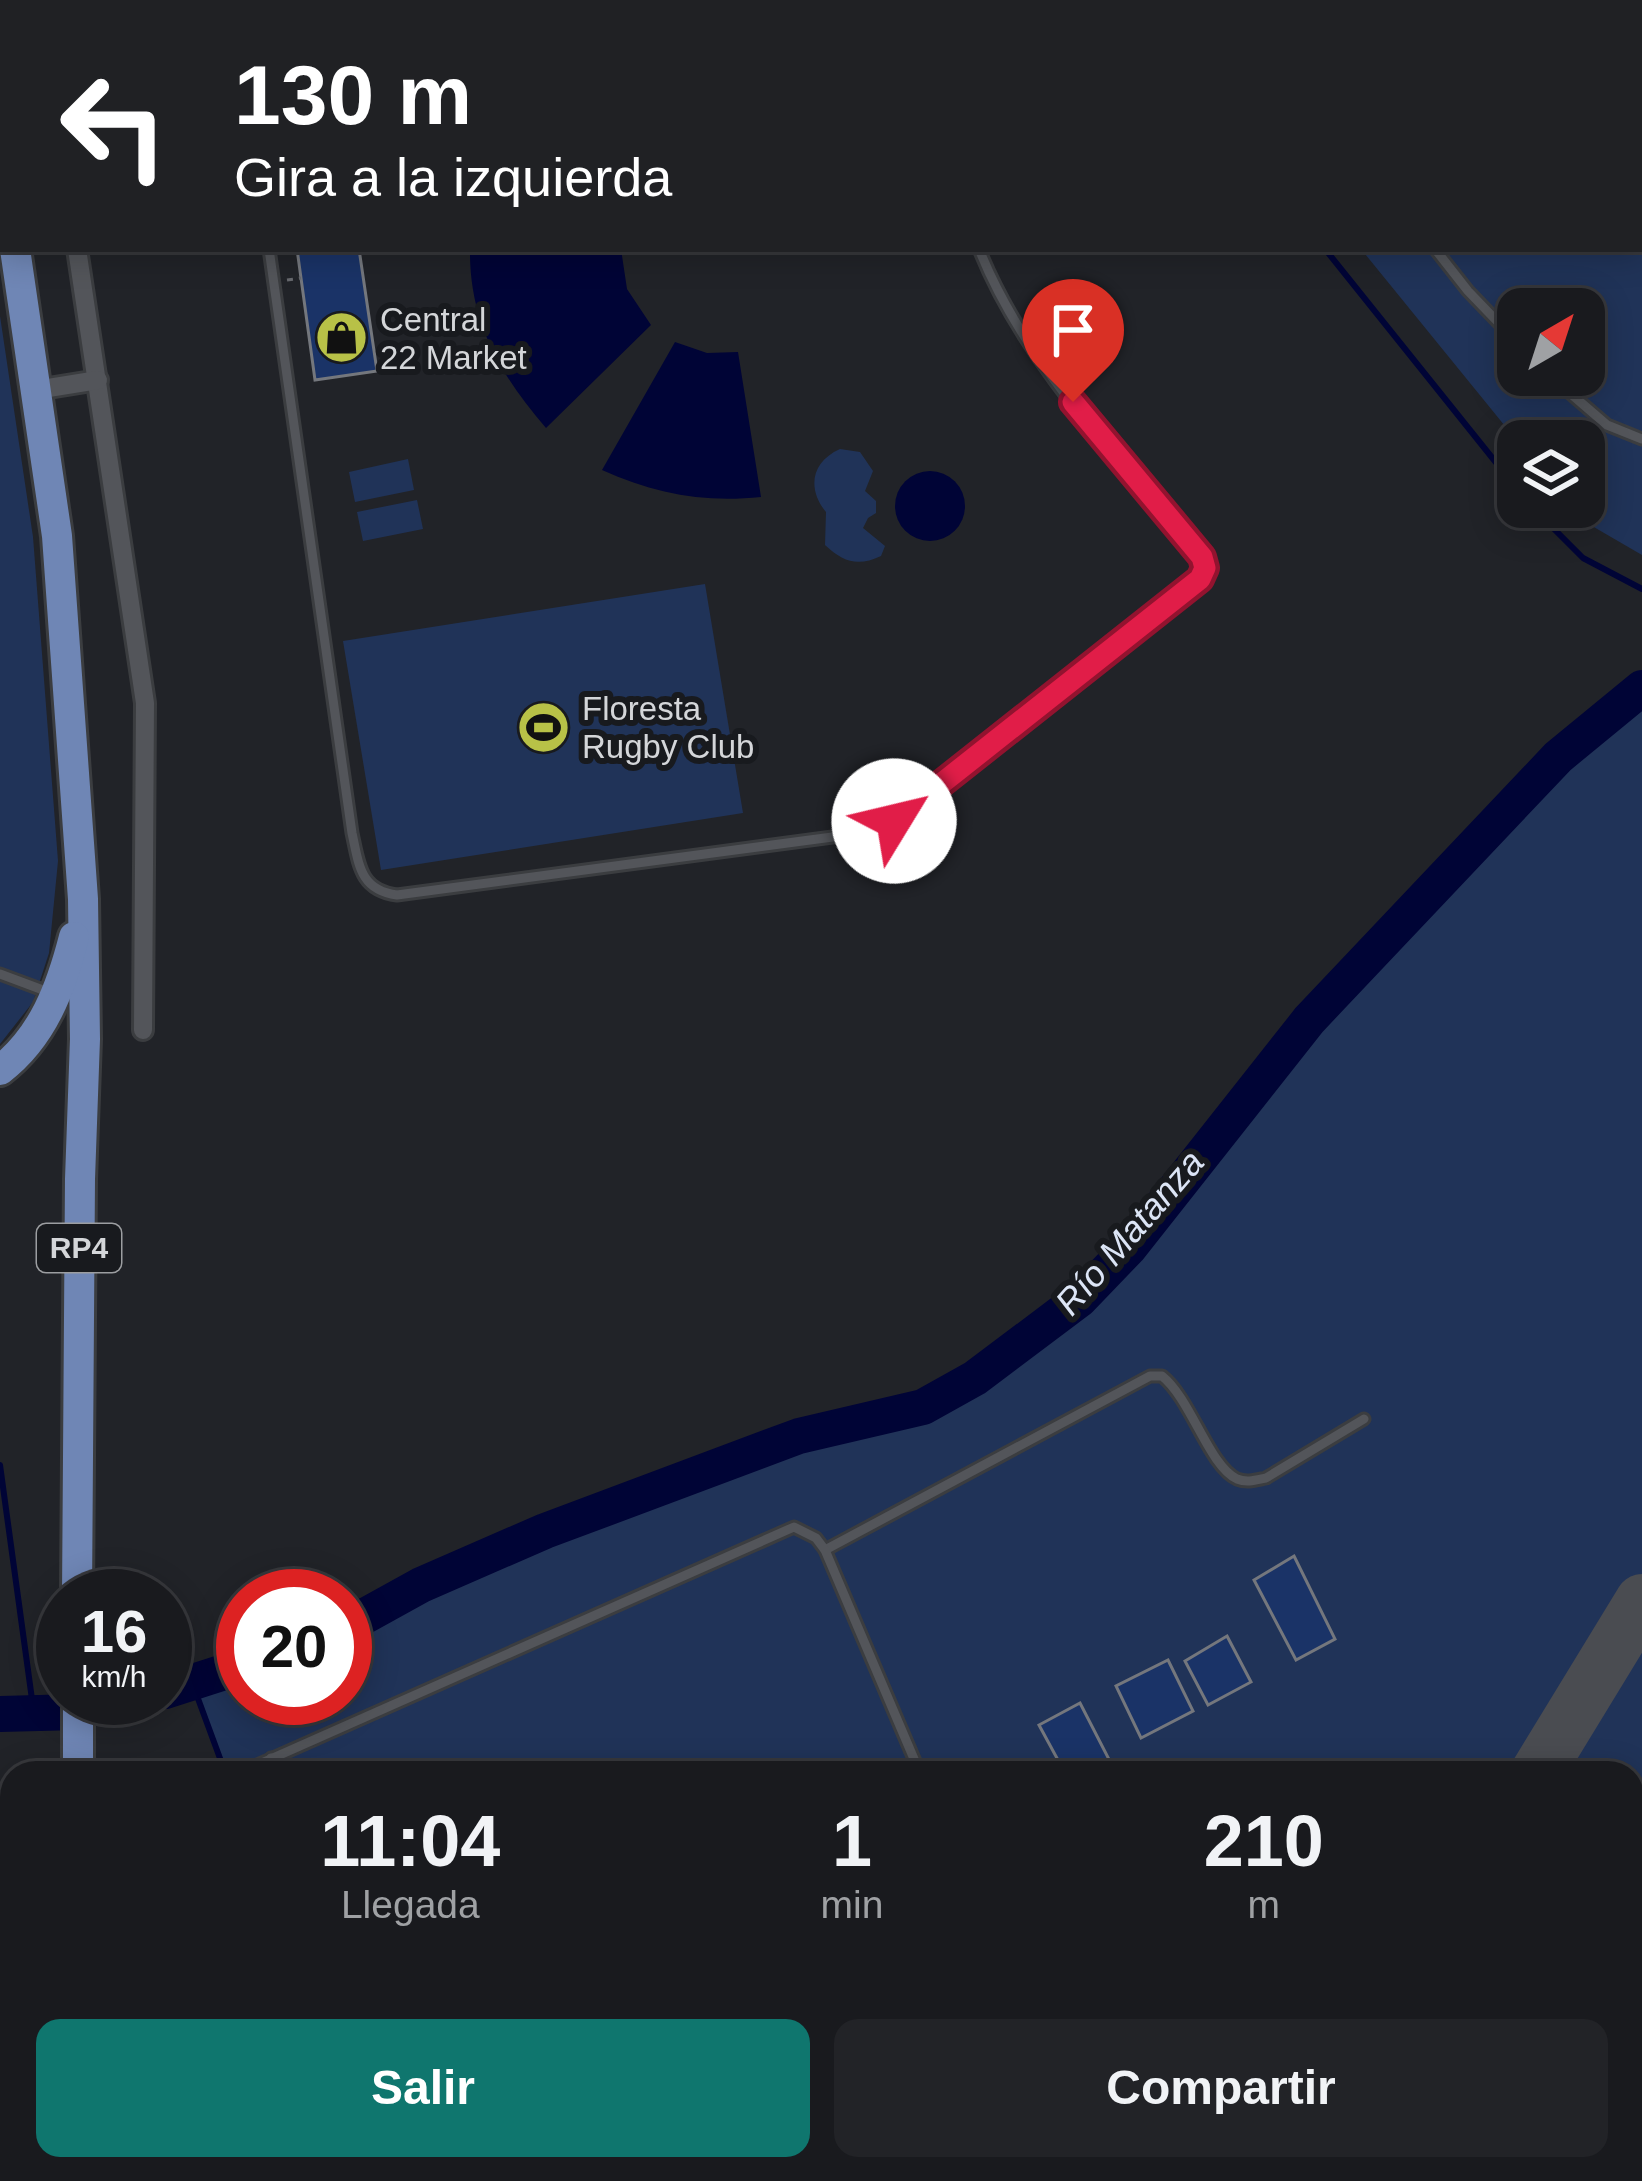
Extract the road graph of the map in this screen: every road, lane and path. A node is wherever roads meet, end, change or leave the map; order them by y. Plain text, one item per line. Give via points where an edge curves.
1 (15, 252) edge
2 (77, 252) edge
3 (268, 252) edge
4 (981, 252) edge
5 (1438, 252) edge
6 (1497, 321) edge
7 (98, 380) junction
8 (36, 390) junction
9 (1574, 396) edge
10 (1642, 439) edge
11 (83, 899) junction
12 (0, 974) edge
13 (56, 994) junction
14 (143, 1030) dead end
15 (0, 1070) edge
16 (1364, 1419) dead end
17 (825, 1550) junction
18 (77, 1569) edge
19 (78, 1725) edge
20 (271, 1759) joint
21 (78, 1761) edge
22 (266, 1761) edge
23 (915, 1761) edge

1 - 8 main road, RP4
2 - 7 street
3 - 4 lane via 352,833 370,887 397,895 870,832 936,791 1200,579 1202,557 1047,370
5 - 6 lane
7 - 8 street
7 - 14 street via 146,725
8 - 11 main road, RP4 via 56,536
9 - 10 lane via 1607,425
11 - 13 main road
11 - 18 main road, RP4
12 - 13 lane
13 - 15 main road via 32,1040
16 - 17 lane via 1249,1482 1225,1470 1175,1386 1150,1376
17 - 20 lane via 806,1531 783,1529
17 - 23 lane
19 - 21 main road
20 - 22 lane

